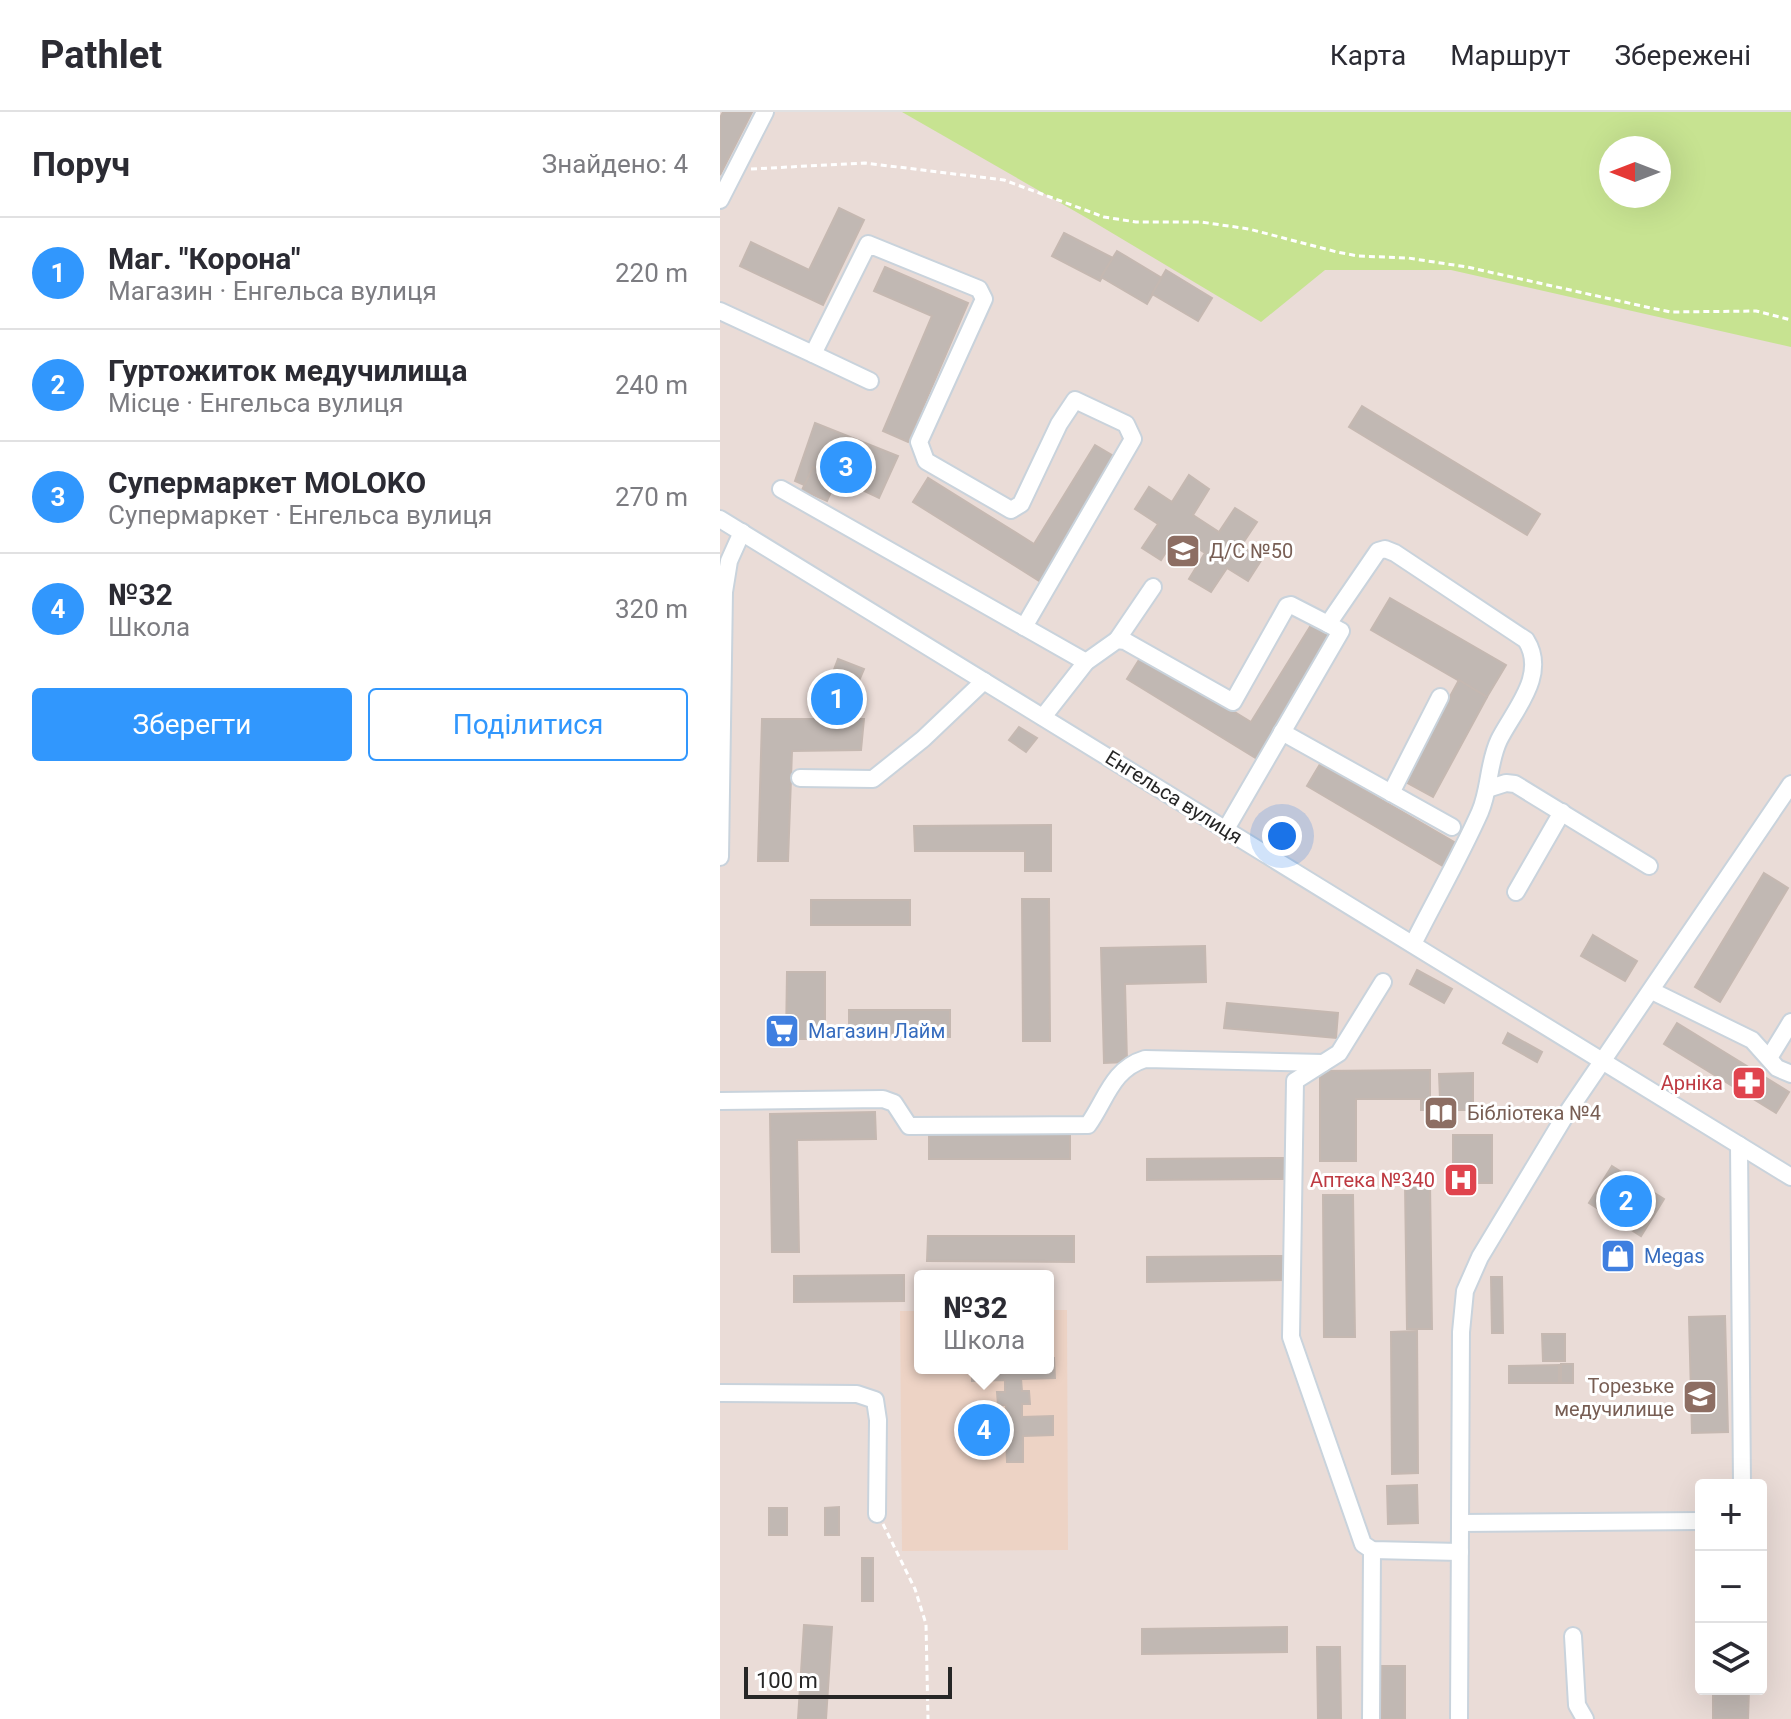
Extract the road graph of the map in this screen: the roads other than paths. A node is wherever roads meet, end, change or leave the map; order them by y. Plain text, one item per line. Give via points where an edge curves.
1 (765, 112) edge
2 (720, 200) edge
3 (720, 311) edge
4 (813, 354) junction
5 (870, 381) dead end
6 (781, 489) dead end
7 (720, 519) edge
8 (742, 532) junction
9 (1153, 587) dead end
10 (1328, 624) junction
11 (1024, 627) junction
12 (1117, 640) junction
13 (1086, 662) junction
14 (984, 681) junction
15 (1440, 697) dead end
16 (1043, 717) junction
17 (1282, 732) junction
18 (800, 778) dead end
19 (1791, 784) edge
20 (1487, 789) junction
21 (1391, 793) junction
22 (1786, 802) edge
23 (1562, 812) junction
24 (1452, 827) dead end
25 (1226, 829) junction
26 (720, 857) edge
27 (1649, 866) dead end
28 (1516, 892) dead end
29 (1413, 944) junction
30 (1383, 982) dead end
31 (1652, 991) junction
32 (1791, 1022) edge
33 (1769, 1058) junction
34 (1604, 1062) junction
35 (1323, 1063) junction
36 (1791, 1074) edge
37 (720, 1101) edge
38 (1739, 1145) junction
39 (1791, 1177) edge
40 (720, 1393) edge
41 (1742, 1479) edge
42 (877, 1514) road end
43 (1695, 1521) edge
44 (1460, 1523) junction
45 (1372, 1550) junction
46 (1460, 1552) junction
47 (1573, 1636) dead end
48 (1371, 1719) edge
49 (1459, 1719) edge
50 (1585, 1719) edge

1 - 2 street
3 - 4 street
4 - 5 street
4 - 11 street via 868,244 979,289 984,299 919,442 926,461 1011,510 1021,504 1075,400 1126,424 1133,439
6 - 11 street
7 - 8 street, Енгельса вулиця
8 - 14 street, Енгельса вулиця
8 - 26 street via 729,561 724,592
9 - 12 street
10 - 12 street via 1287,606 1233,702
10 - 17 street via 1341,631
10 - 20 street via 1378,551 1385,549 1526,640 1534,665 1529,686 1498,742
11 - 13 street
12 - 13 street
13 - 16 street
14 - 16 street, Енгельса вулиця
14 - 18 street via 873,779
15 - 21 street
16 - 25 street, Енгельса вулиця
17 - 21 street
17 - 25 street
19 - 22 street
20 - 23 street via 1515,784
20 - 29 street
21 - 24 street
22 - 31 street
23 - 27 street
23 - 28 street
25 - 29 street, Енгельса вулиця
29 - 34 street, Енгельса вулиця
30 - 35 street via 1339,1053
31 - 33 street via 1752,1040
31 - 34 street
32 - 33 street
33 - 36 street
34 - 38 street, Енгельса вулиця
34 - 44 street via 1480,1257 1465,1291
35 - 37 street via 1145,1059 1112,1082 1088,1125 909,1126 894,1103 883,1099
35 - 45 street via 1295,1081 1291,1337 1363,1544
38 - 39 street, Енгельса вулиця
38 - 41 street
40 - 42 street via 857,1394 875,1400
43 - 44 street
44 - 46 street
45 - 46 street
45 - 48 street
46 - 49 street
47 - 50 street via 1577,1705

